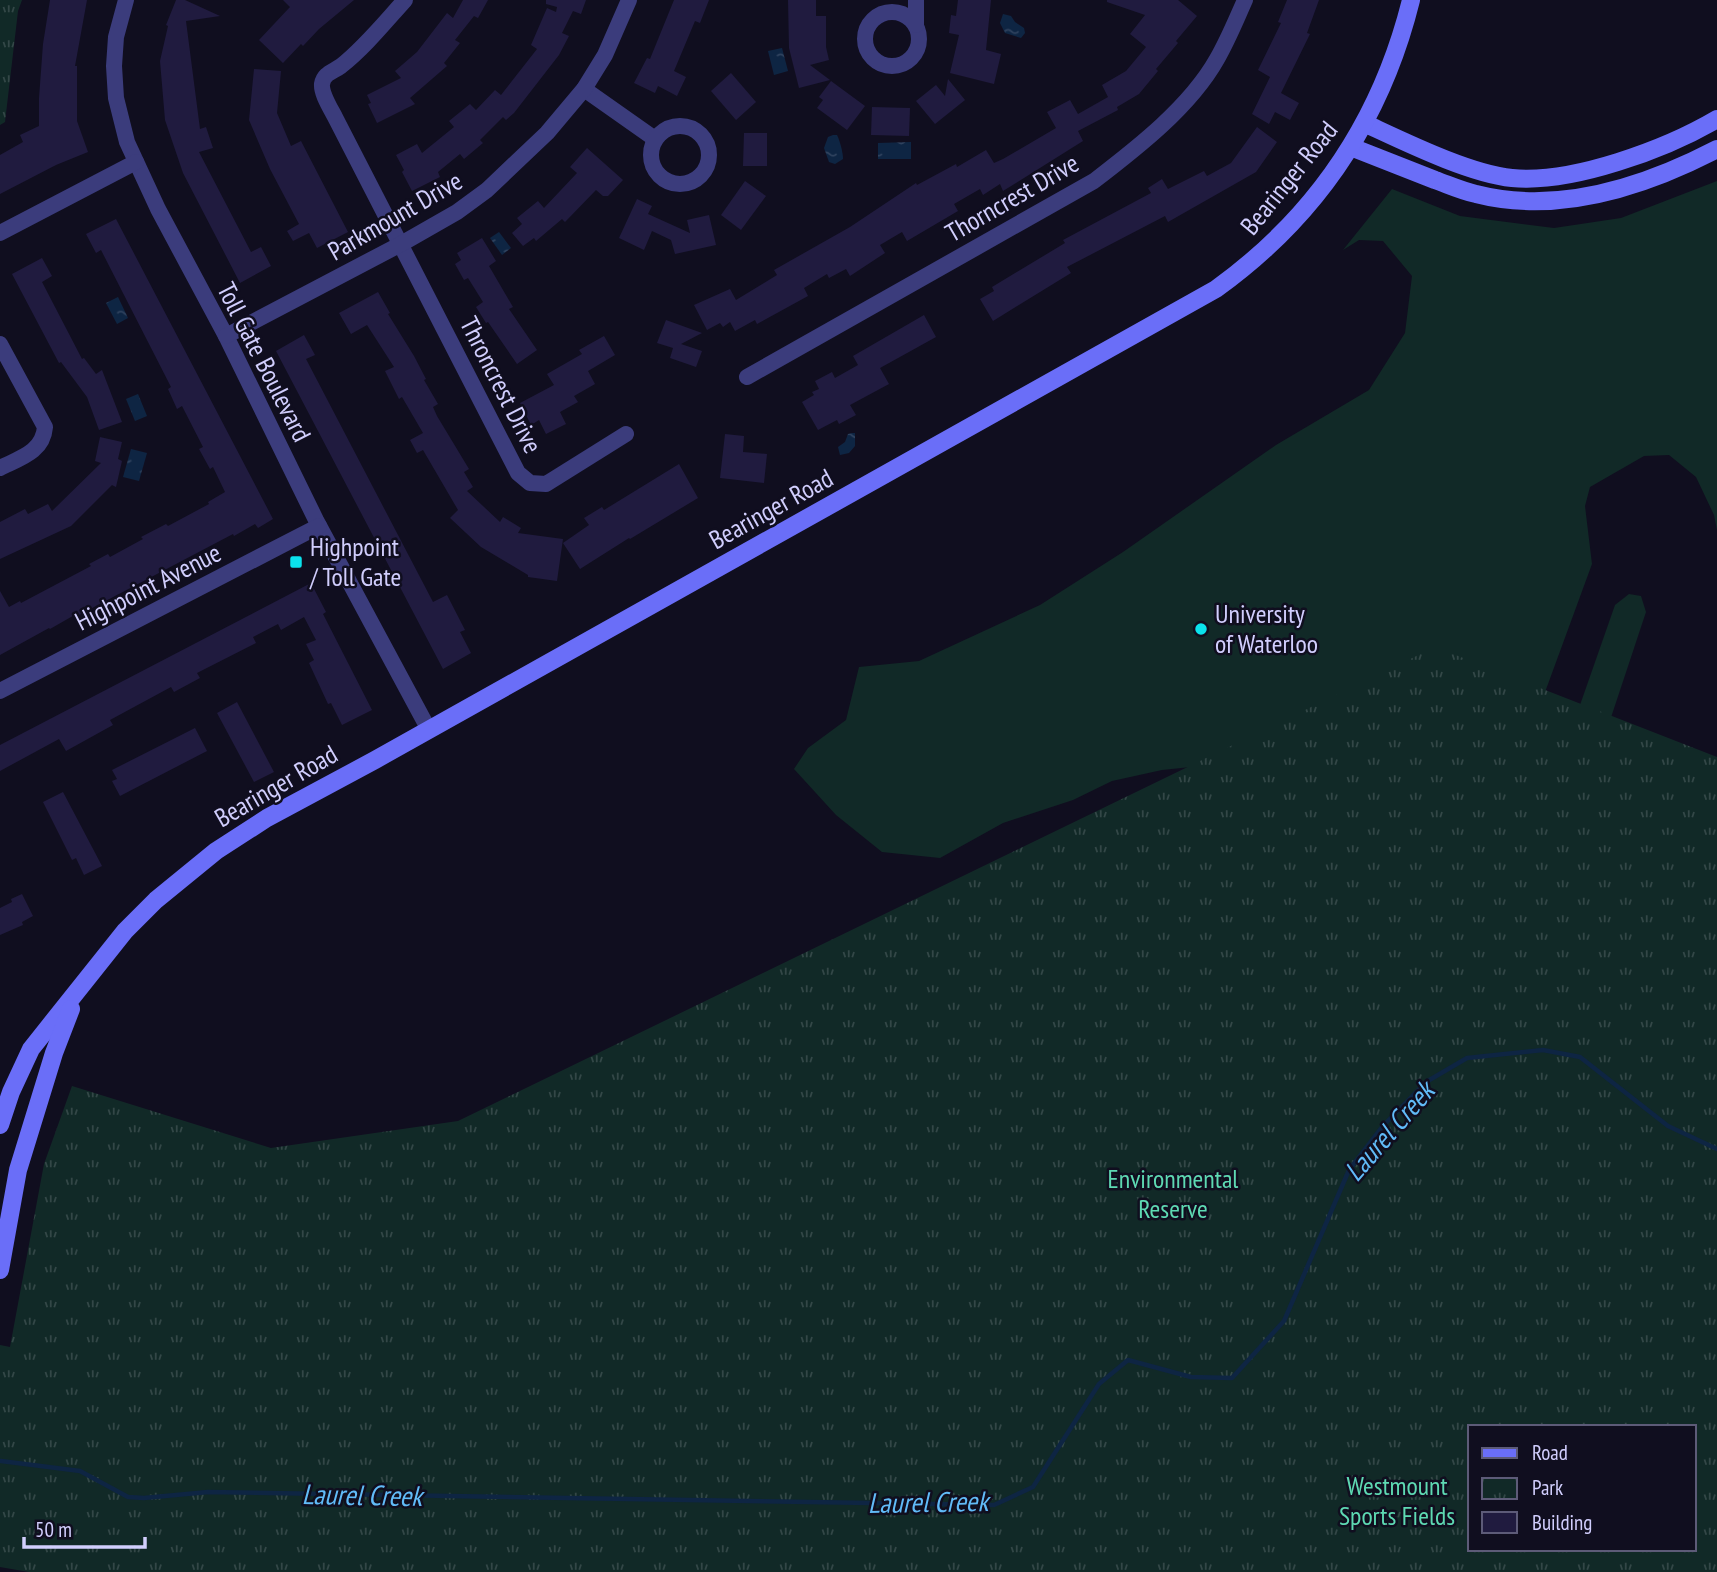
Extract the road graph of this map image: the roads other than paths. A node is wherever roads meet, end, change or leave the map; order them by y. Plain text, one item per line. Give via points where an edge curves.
1 (126, 0) edge
2 (405, 0) edge
3 (629, 0) edge
4 (916, 0) edge
5 (1245, 0) edge
6 (1411, 0) edge
7 (916, 25) dead end
8 (584, 89) junction
9 (1717, 119) edge
10 (1366, 124) junction
11 (655, 139) dead end
12 (1351, 147) junction
13 (1717, 149) edge
14 (136, 162) junction
15 (0, 233) edge
16 (401, 244) junction
17 (226, 336) junction
18 (0, 344) edge
19 (747, 377) dead end
20 (626, 435) dead end
21 (0, 468) edge
22 (319, 526) junction
23 (0, 691) edge
24 (429, 730) junction
25 (76, 996) junction
26 (0, 1125) edge
27 (0, 1270) edge

1 - 14 street, Toll Gate Boulevard via 114,66 124,135
2 - 16 street via 369,39 328,73 322,89
3 - 8 street, Parkmount Drive
4 - 7 street
5 - 19 street, Thorncrest Drive via 1215,63 1184,103 1148,140 1094,181
6 - 10 street, Bearinger Road via 1391,68
8 - 11 street
8 - 16 street, Parkmount Drive via 547,133 486,190
9 - 10 street via 1690,135 1593,169 1513,178 1479,170
10 - 12 street, Bearinger Road
12 - 13 street via 1474,194 1511,201 1599,195 1645,181
12 - 24 street, Bearinger Road via 1284,233 1216,289
14 - 15 street
14 - 17 street, Toll Gate Boulevard
16 - 17 street, Parkmount Drive
16 - 20 street, Throncrest Drive via 519,473 530,483 546,484
17 - 22 street, Toll Gate Boulevard
18 - 21 street via 45,427 44,438 33,452
22 - 23 street, Highpoint Avenue
22 - 24 street, Toll Gate Boulevard
24 - 25 street, Bearinger Road via 267,818 216,851 125,931
25 - 26 street, Bearinger Road via 31,1049
25 - 27 street, Bearinger Road via 18,1170

